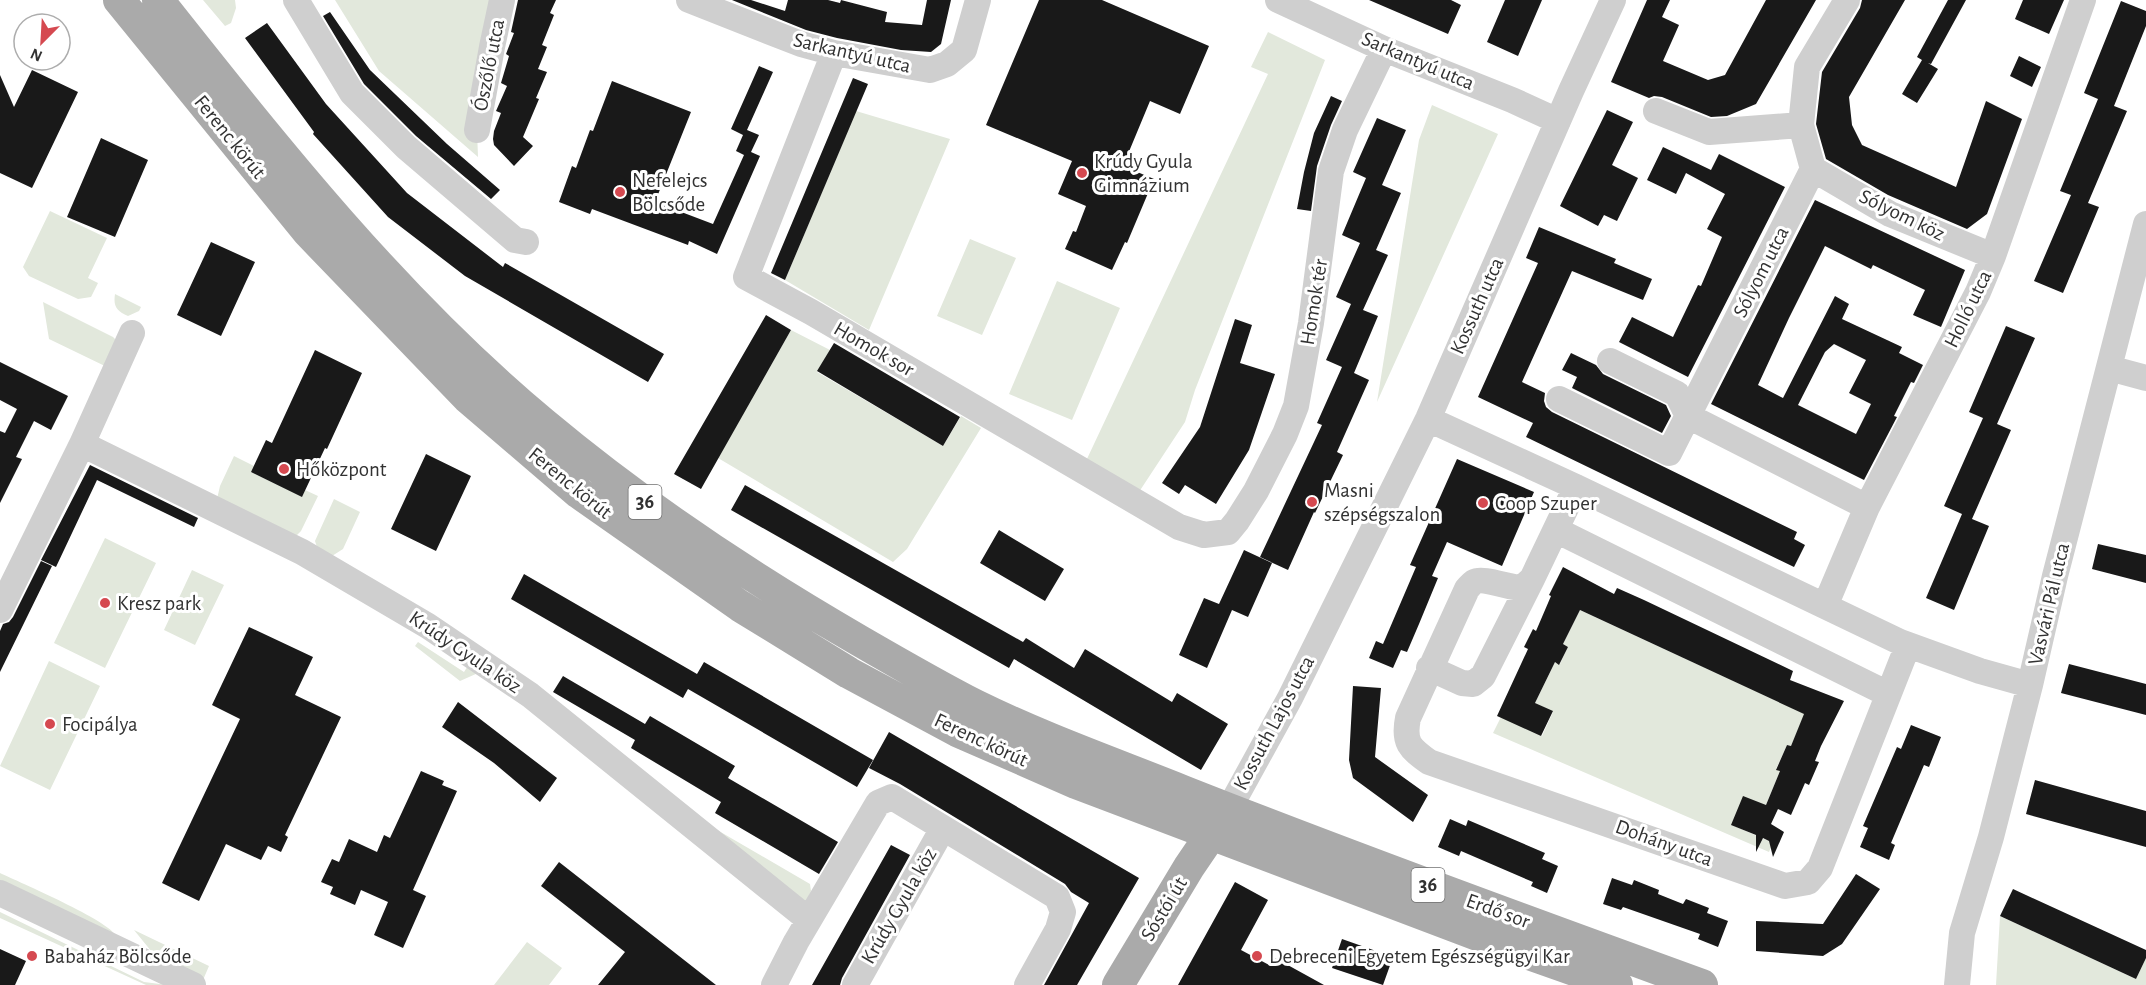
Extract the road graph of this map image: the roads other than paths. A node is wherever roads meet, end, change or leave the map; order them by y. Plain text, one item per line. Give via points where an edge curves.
1 (119, 0) edge
2 (158, 0) edge
3 (296, 0) edge
4 (502, 0) edge
5 (978, 0) edge
6 (1278, 0) edge
7 (1613, 0) edge
8 (1847, 0) edge
9 (2083, 0) edge
10 (700, 3) edge
11 (1384, 49) junction
12 (834, 53) junction
13 (1656, 111) dead end
14 (1558, 121) junction
15 (1801, 125) junction
16 (477, 130) dead end
17 (1814, 169) junction
18 (2146, 224) edge
19 (526, 242) dead end
20 (1993, 256) junction
21 (132, 333) dead end
22 (1610, 361) dead end
23 (2109, 368) junction
24 (2146, 378) edge
25 (1559, 399) dead end
26 (1688, 416) junction
27 (1428, 419) junction
28 (82, 444) junction
29 (1576, 487) junction
30 (1867, 507) junction
31 (1556, 530) junction
32 (1212, 536) joint
33 (1532, 579) junction
34 (1825, 606) junction
35 (1334, 609) joint
36 (0, 610) edge
37 (1908, 645) junction
38 (1430, 668) junction
39 (2030, 685) junction
40 (1888, 694) junction
41 (1229, 809) junction
42 (943, 828) junction
43 (1210, 834) junction
44 (0, 893) edge
45 (809, 920) junction
46 (193, 985) edge
47 (774, 985) edge
48 (855, 985) edge
49 (1027, 985) edge
50 (1119, 985) edge
51 (1617, 985) edge
52 (1702, 985) edge
53 (1957, 985) edge

1 - 43 main road, Ferenc körút / 36 via 308,232 467,397 579,493 740,606 849,673 937,720 1077,783
2 - 41 main road, Ferenc körút / 36 via 333,216 487,374 598,468 764,583 975,705
3 - 19 street via 352,93 406,147 515,240
4 - 16 street, Ószőlő utca
5 - 12 street, Sarkantyú utca via 964,51 947,64 930,70
6 - 11 street, Sarkantyú utca
7 - 14 street, Kossuth utca
8 - 15 street via 1807,67
9 - 20 street, Holló utca
10 - 12 street, Sarkantyú utca via 801,44
11 - 14 street, Sarkantyú utca
11 - 32 street, Homok tér via 1345,130 1331,171 1316,298 1296,406 1238,521 1228,532
12 - 32 street, Homok sor via 746,278 1179,527
13 - 15 street via 1708,132
14 - 27 street, Kossuth utca
15 - 17 street
17 - 20 street, Sólyom köz via 1890,214
17 - 26 street, Sólyom utca
18 - 23 street, Vasvári Pál utca
20 - 30 street, Holló utca
21 - 28 street
22 - 26 street via 1677,393
23 - 24 street
23 - 39 street, Vasvári Pál utca
25 - 26 street, Sólyom utca via 1669,453
26 - 30 street
27 - 29 street
27 - 35 street, Kossuth utca
28 - 36 street
28 - 45 street, Krúdy Gyula köz via 302,552 428,626 530,695
29 - 31 street
29 - 34 street
30 - 34 street, Holló utca
31 - 33 street
31 - 40 street
33 - 38 street, Dohány utca via 1522,588 1474,581
33 - 38 street via 1483,676 1473,684 1462,683
34 - 37 street
35 - 41 street, Kossuth Lajos utca
37 - 39 street
37 - 40 street, Dohány utca
38 - 40 street, Dohány utca via 1405,734 1411,749 1429,762 1785,886 1808,882 1820,868
39 - 53 street, Vasvári Pál utca via 1962,933
41 - 43 main road, Kossuth Lajos utca
41 - 52 main road, Erdő sor / 36
42 - 45 street, Krúdy Gyula köz via 892,797 878,802
42 - 48 street, Krúdy Gyula köz
42 - 49 street, Krúdy Gyula köz via 1057,897 1063,912 1058,929
43 - 50 main road, Sóstói út
43 - 51 main road, Erdő sor / 36
44 - 46 street
45 - 47 street, Krúdy Gyula köz

